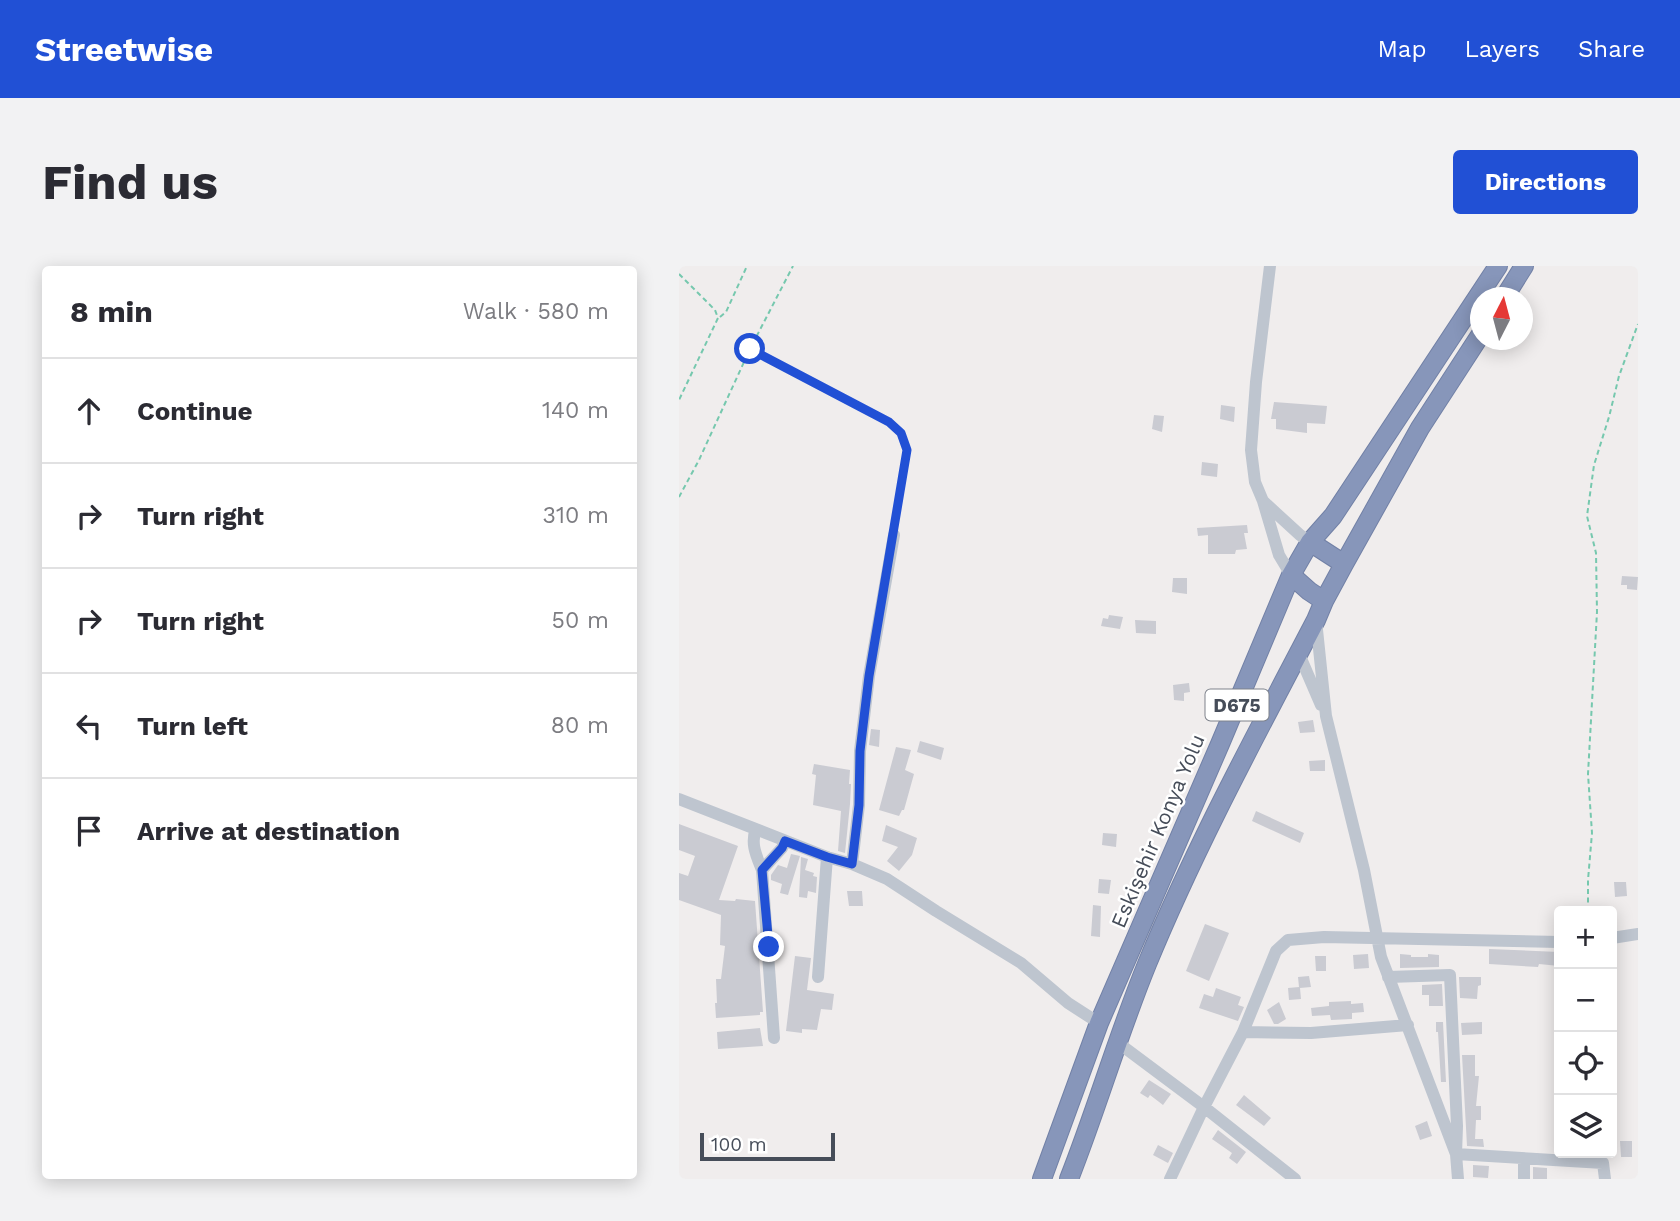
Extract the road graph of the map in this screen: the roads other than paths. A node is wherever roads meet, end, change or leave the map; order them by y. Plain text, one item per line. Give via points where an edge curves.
1 (1270, 266) edge
2 (1498, 266) edge
3 (1524, 266) edge
4 (1511, 287) edge
5 (1471, 350) edge
6 (1263, 501) junction
7 (1333, 516) junction
8 (1287, 523) junction
9 (894, 535) road end
10 (1310, 542) junction
11 (1344, 564) junction
12 (1291, 575) junction
13 (1324, 601) junction
14 (1316, 620) junction
15 (1299, 654) junction
16 (1325, 715) junction
17 (679, 799) edge
18 (756, 829) junction
19 (785, 841) junction
20 (827, 857) junction
21 (852, 864) junction
22 (762, 870) junction
23 (1638, 934) edge
24 (1617, 937) edge
25 (1378, 939) junction
26 (1554, 942) edge
27 (1388, 976) junction
28 (818, 977) dead end
29 (1099, 1023) junction
30 (1408, 1025) junction
31 (1243, 1032) junction
32 (774, 1038) dead end
33 (1117, 1042) junction
34 (1204, 1107) junction
35 (1456, 1154) junction
36 (1524, 1159) junction
37 (1042, 1179) edge
38 (1069, 1179) edge
39 (1170, 1179) edge
40 (1295, 1179) edge
41 (1458, 1179) edge
42 (1524, 1179) edge
43 (1605, 1179) edge

1 - 6 street via 1251,450
2 - 7 highway, Eskişehir Konya Yolu / D675
3 - 4 highway
5 - 11 highway, D675 via 1420,428
6 - 8 street
6 - 12 street via 1279,555
7 - 8 street via 1304,528
7 - 10 highway, Eskişehir Konya Yolu / D675
8 - 10 street
9 - 21 street via 869,676
10 - 11 highway
10 - 12 highway, Eskişehir Konya Yolu / D675
11 - 13 highway, D675
12 - 13 highway
12 - 29 highway, Eskişehir Konya Yolu / D675
13 - 14 highway, D675
14 - 15 highway, D675
14 - 16 street
15 - 16 street
15 - 33 highway, D675 via 1222,798
16 - 25 street
17 - 18 street
18 - 19 street
18 - 22 street via 754,850
19 - 20 street
19 - 22 street
20 - 21 street
20 - 28 street
21 - 29 street via 887,879 1021,963 1067,1003
22 - 32 street
23 - 24 street
25 - 26 street
25 - 27 street
25 - 31 street via 1288,940 1276,951
27 - 30 street
27 - 35 street via 1450,975
29 - 37 highway, Eskişehir Konya Yolu / D675
30 - 31 street via 1311,1033
30 - 35 street
31 - 34 street
33 - 34 street
33 - 38 highway, D675
34 - 39 street
34 - 40 street
35 - 36 street
35 - 41 street
36 - 42 street
36 - 43 street via 1603,1163

